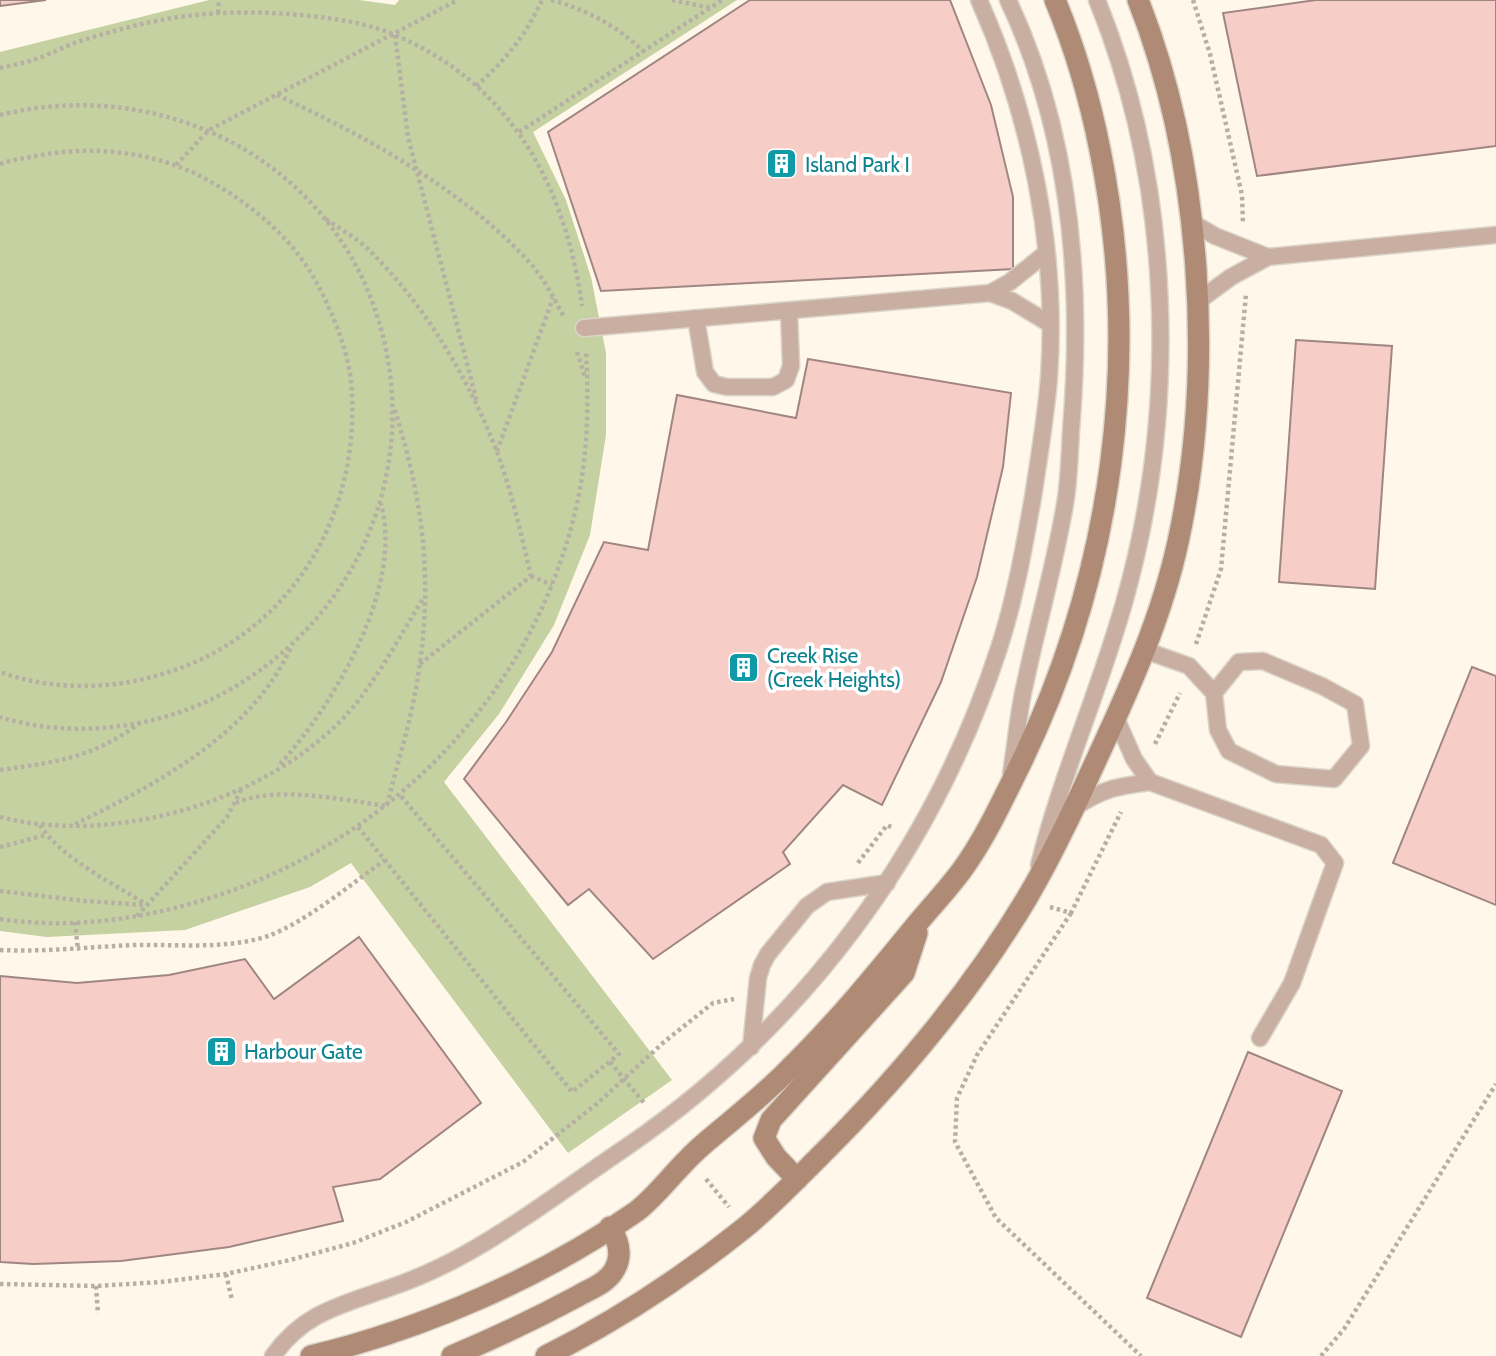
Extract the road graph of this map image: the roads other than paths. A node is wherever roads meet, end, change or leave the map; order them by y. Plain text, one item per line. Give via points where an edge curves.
1 (979, 0) edge
2 (1008, 0) edge
3 (1055, 0) edge
4 (1097, 0) edge
5 (1138, 0) edge
6 (1191, 222) junction
7 (1496, 235) edge
8 (1046, 253) junction
9 (1268, 257) junction
10 (990, 293) junction
11 (1197, 302) junction
12 (789, 310) junction
13 (696, 318) junction
14 (1050, 324) junction
15 (577, 327) road end
16 (1144, 650) junction
17 (1214, 693) junction
18 (1116, 718) junction
19 (1150, 782) junction
20 (1009, 787) junction
21 (1074, 807) junction
22 (887, 883) junction
23 (1034, 885) junction
24 (922, 917) junction
25 (1260, 1038) dead end
26 (751, 1047) junction
27 (797, 1179) junction
28 (610, 1227) junction
29 (273, 1356) edge
30 (311, 1356) edge
31 (452, 1356) edge
32 (547, 1356) edge

1 - 8 lane via 1024,129
2 - 20 lane via 1039,80 1058,154 1071,229 1076,307 1066,496 1024,688
3 - 20 street via 1077,61 1108,188 1117,265 1119,375 1098,547 1066,658
4 - 23 lane via 1127,89 1152,220 1161,353 1158,417 1140,544 1048,827
5 - 6 street via 1171,107
6 - 9 lane
6 - 11 street
7 - 9 lane
8 - 10 lane
8 - 14 lane
9 - 11 lane
10 - 12 lane
10 - 14 lane
11 - 16 street via 1198,402 1191,474 1177,544
12 - 13 lane
12 - 13 lane via 791,366 786,380 774,387 714,384 705,372
13 - 15 lane
14 - 22 lane via 1044,423 1014,594 996,657 963,744
16 - 17 lane via 1189,666
16 - 18 street
17 - 17 lane via 1218,730 1229,751 1276,774 1334,779 1361,746 1355,704 1263,661 1239,662
18 - 19 lane
18 - 21 street
19 - 21 lane via 1100,791
19 - 25 lane via 1321,845 1335,863 1292,982
20 - 24 street via 963,868
21 - 23 street
22 - 26 lane via 824,969
22 - 26 lane via 827,892 807,906 768,954 758,978
23 - 27 street via 944,1016 860,1116
24 - 27 street via 904,973 771,1120 764,1138
24 - 28 street via 790,1068 688,1157 641,1208
26 - 29 lane via 636,1140 508,1227 427,1273 321,1312
27 - 32 street via 746,1227 688,1270
28 - 30 street via 461,1306
28 - 31 street via 619,1255 605,1281

